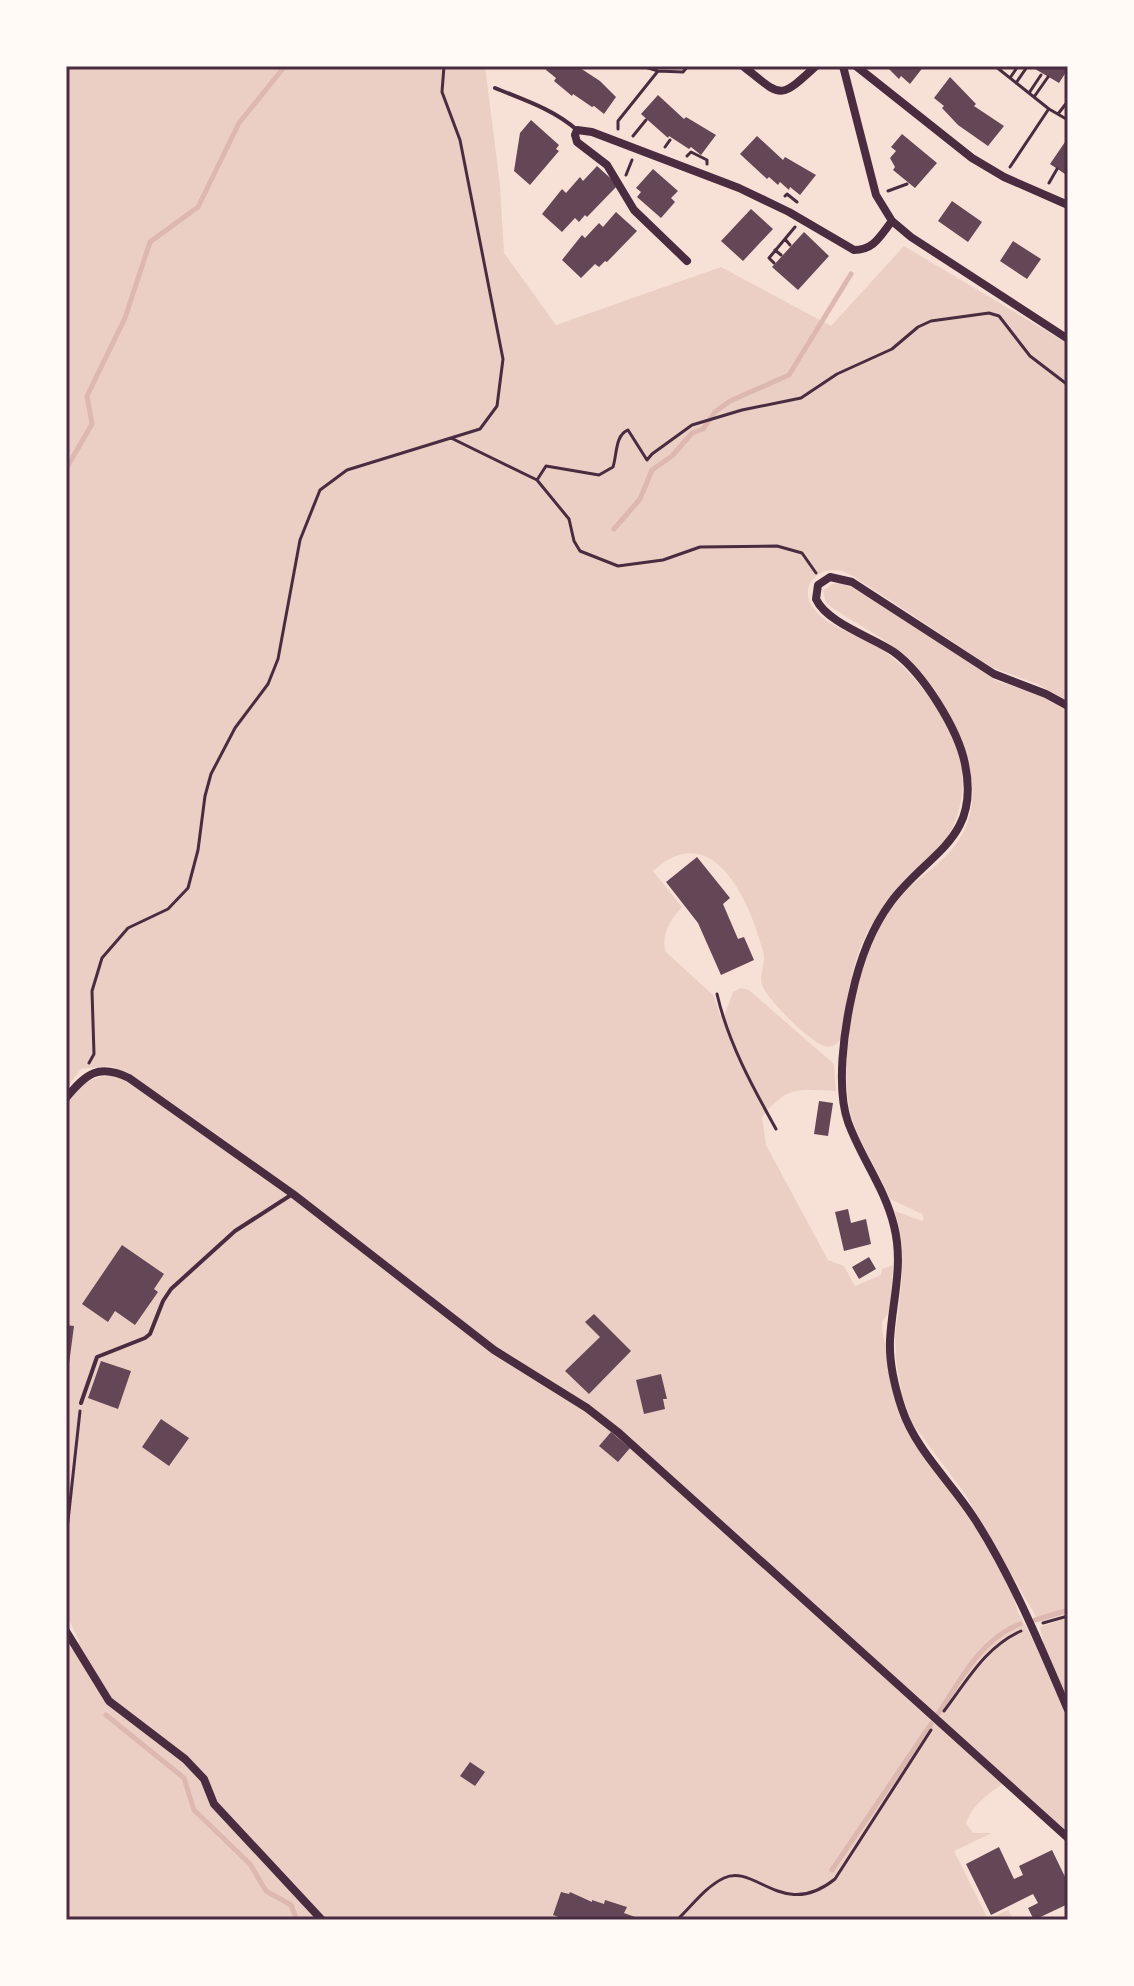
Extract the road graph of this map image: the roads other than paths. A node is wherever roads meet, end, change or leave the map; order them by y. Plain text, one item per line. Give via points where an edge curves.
1 (743, 66) edge
2 (816, 66) edge
3 (843, 66) edge
4 (856, 66) edge
5 (495, 88) dead end
6 (577, 130) junction
7 (1068, 205) edge
8 (892, 221) junction
9 (687, 261) dead end
10 (1068, 339) edge
11 (1068, 706) edge
12 (66, 1098) edge
13 (293, 1194) junction
14 (81, 1403) road end
15 (66, 1631) edge
16 (1068, 1710) edge
17 (1068, 1838) edge
18 (322, 1920) edge

1 - 2 street via 780,92 789,91
3 - 8 street via 876,195
4 - 7 street via 972,158
5 - 6 lane via 543,108
6 - 8 street via 739,188 854,250 874,245
6 - 9 street via 577,142 607,165 634,210
8 - 10 street
11 - 16 street via 984,668 852,582 834,576 822,581 816,594 825,612 913,669 953,730 966,765 965,800 956,832 892,901 865,948 851,997 843,1102 897,1237 890,1344 903,1410 998,1557
12 - 13 street via 95,1072 119,1073
13 - 14 lane via 235,1231 171,1289 150,1334 97,1357
13 - 17 street via 494,1350 619,1433
15 - 18 street via 109,1701 185,1759 204,1779 214,1804

